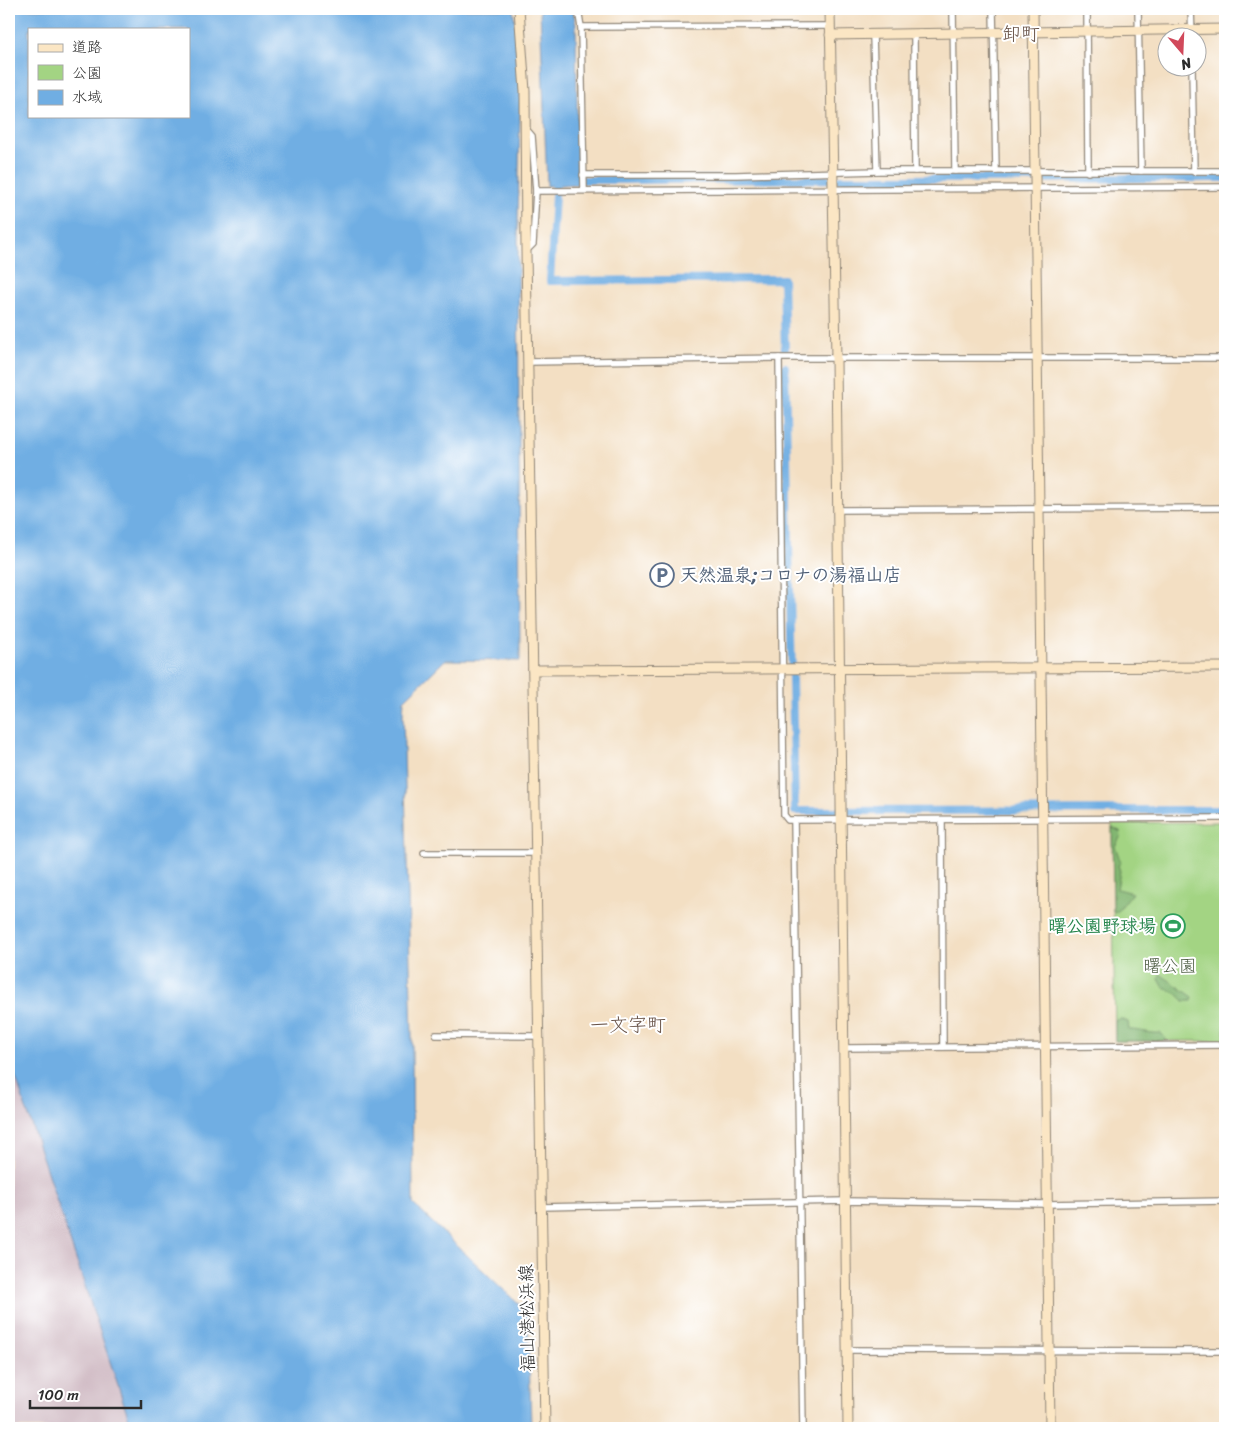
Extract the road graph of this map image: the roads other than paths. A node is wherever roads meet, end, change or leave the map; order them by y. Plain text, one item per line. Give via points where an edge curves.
1 (519, 9) edge
2 (578, 9) edge
3 (830, 9) edge
4 (953, 9) edge
5 (993, 9) edge
6 (1033, 9) edge
7 (1086, 9) edge
8 (1138, 9) edge
9 (1191, 9) edge
10 (582, 27) junction
11 (1192, 28) edge
12 (1225, 29) edge
13 (830, 30) junction
14 (1138, 31) junction
15 (994, 32) junction
16 (1033, 32) junction
17 (1087, 32) junction
18 (1156, 32) edge
19 (1206, 32) edge
20 (914, 33) junction
21 (953, 33) junction
22 (873, 34) junction
23 (1192, 78) edge
24 (526, 129) junction
25 (877, 171) junction
26 (915, 171) junction
27 (955, 171) junction
28 (1141, 171) junction
29 (1225, 171) edge
30 (996, 172) junction
31 (1088, 172) junction
32 (1194, 172) junction
33 (833, 174) junction
34 (583, 177) junction
35 (1036, 180) junction
36 (1225, 187) edge
37 (583, 188) junction
38 (833, 188) junction
39 (536, 191) junction
40 (526, 251) junction
41 (779, 358) junction
42 (1225, 358) edge
43 (836, 359) junction
44 (1036, 360) junction
45 (528, 362) junction
46 (1225, 508) edge
47 (1039, 509) junction
48 (837, 510) junction
49 (1225, 667) edge
50 (839, 668) junction
51 (1042, 668) junction
52 (784, 669) junction
53 (533, 670) junction
54 (1043, 813) junction
55 (842, 814) junction
56 (1225, 818) edge
57 (794, 820) junction
58 (942, 820) junction
59 (424, 853) dead end
60 (535, 853) junction
61 (436, 1035) dead end
62 (538, 1036) junction
63 (1044, 1045) junction
64 (1225, 1045) edge
65 (844, 1048) junction
66 (944, 1048) junction
67 (845, 1201) junction
68 (1225, 1201) edge
69 (799, 1202) junction
70 (1046, 1204) junction
71 (541, 1207) junction
72 (847, 1350) junction
73 (1225, 1351) edge
74 (1050, 1352) junction
75 (545, 1428) edge
76 (802, 1428) edge
77 (848, 1428) edge
78 (1050, 1428) edge

1 - 24 street, 福山港松浜線
2 - 10 street
3 - 13 street
4 - 21 street
5 - 15 street
6 - 16 street
7 - 17 street
8 - 14 street
9 - 11 street
10 - 13 street
10 - 34 street
12 - 19 street
13 - 22 street
13 - 33 street
14 - 17 street
14 - 18 street
14 - 28 street
15 - 16 street
15 - 21 street
15 - 30 street
16 - 17 street
16 - 35 street
17 - 31 street
20 - 21 street
20 - 22 street
20 - 26 street
21 - 27 street
22 - 25 street
23 - 32 street
24 - 39 street via 532,136
24 - 40 street, 福山港松浜線
25 - 26 street
25 - 33 street
26 - 27 street
27 - 30 street
28 - 31 street
28 - 32 street
29 - 32 street
30 - 35 street
31 - 35 street
33 - 34 street
33 - 38 street
34 - 37 street
35 - 36 street
35 - 38 street
35 - 44 street
37 - 38 street
37 - 39 street
38 - 43 street
39 - 40 street via 533,244
40 - 45 street, 福山港松浜線
41 - 43 street
41 - 45 street
41 - 52 street
42 - 44 street
43 - 44 street
43 - 48 street
44 - 47 street
45 - 53 street, 福山港松浜線
46 - 47 street
47 - 48 street
47 - 51 street
48 - 50 street
49 - 51 street
50 - 51 street
50 - 52 street
50 - 55 street
51 - 54 street
52 - 53 street
52 - 57 street via 784,815 788,820
53 - 60 street, 福山港松浜線
54 - 56 street
54 - 58 street
54 - 63 street
55 - 57 street
55 - 58 street
55 - 65 street
57 - 69 street
58 - 66 street
59 - 60 street
60 - 62 street, 福山港松浜線
61 - 62 street
62 - 71 street, 福山港松浜線
63 - 64 street
63 - 66 street
63 - 70 street
65 - 66 street
65 - 67 street
67 - 69 street
67 - 70 street
67 - 72 street
68 - 70 street
69 - 71 street
69 - 76 street
70 - 74 street
71 - 75 street, 福山港松浜線
72 - 74 street
72 - 77 street
73 - 74 street
74 - 78 street

